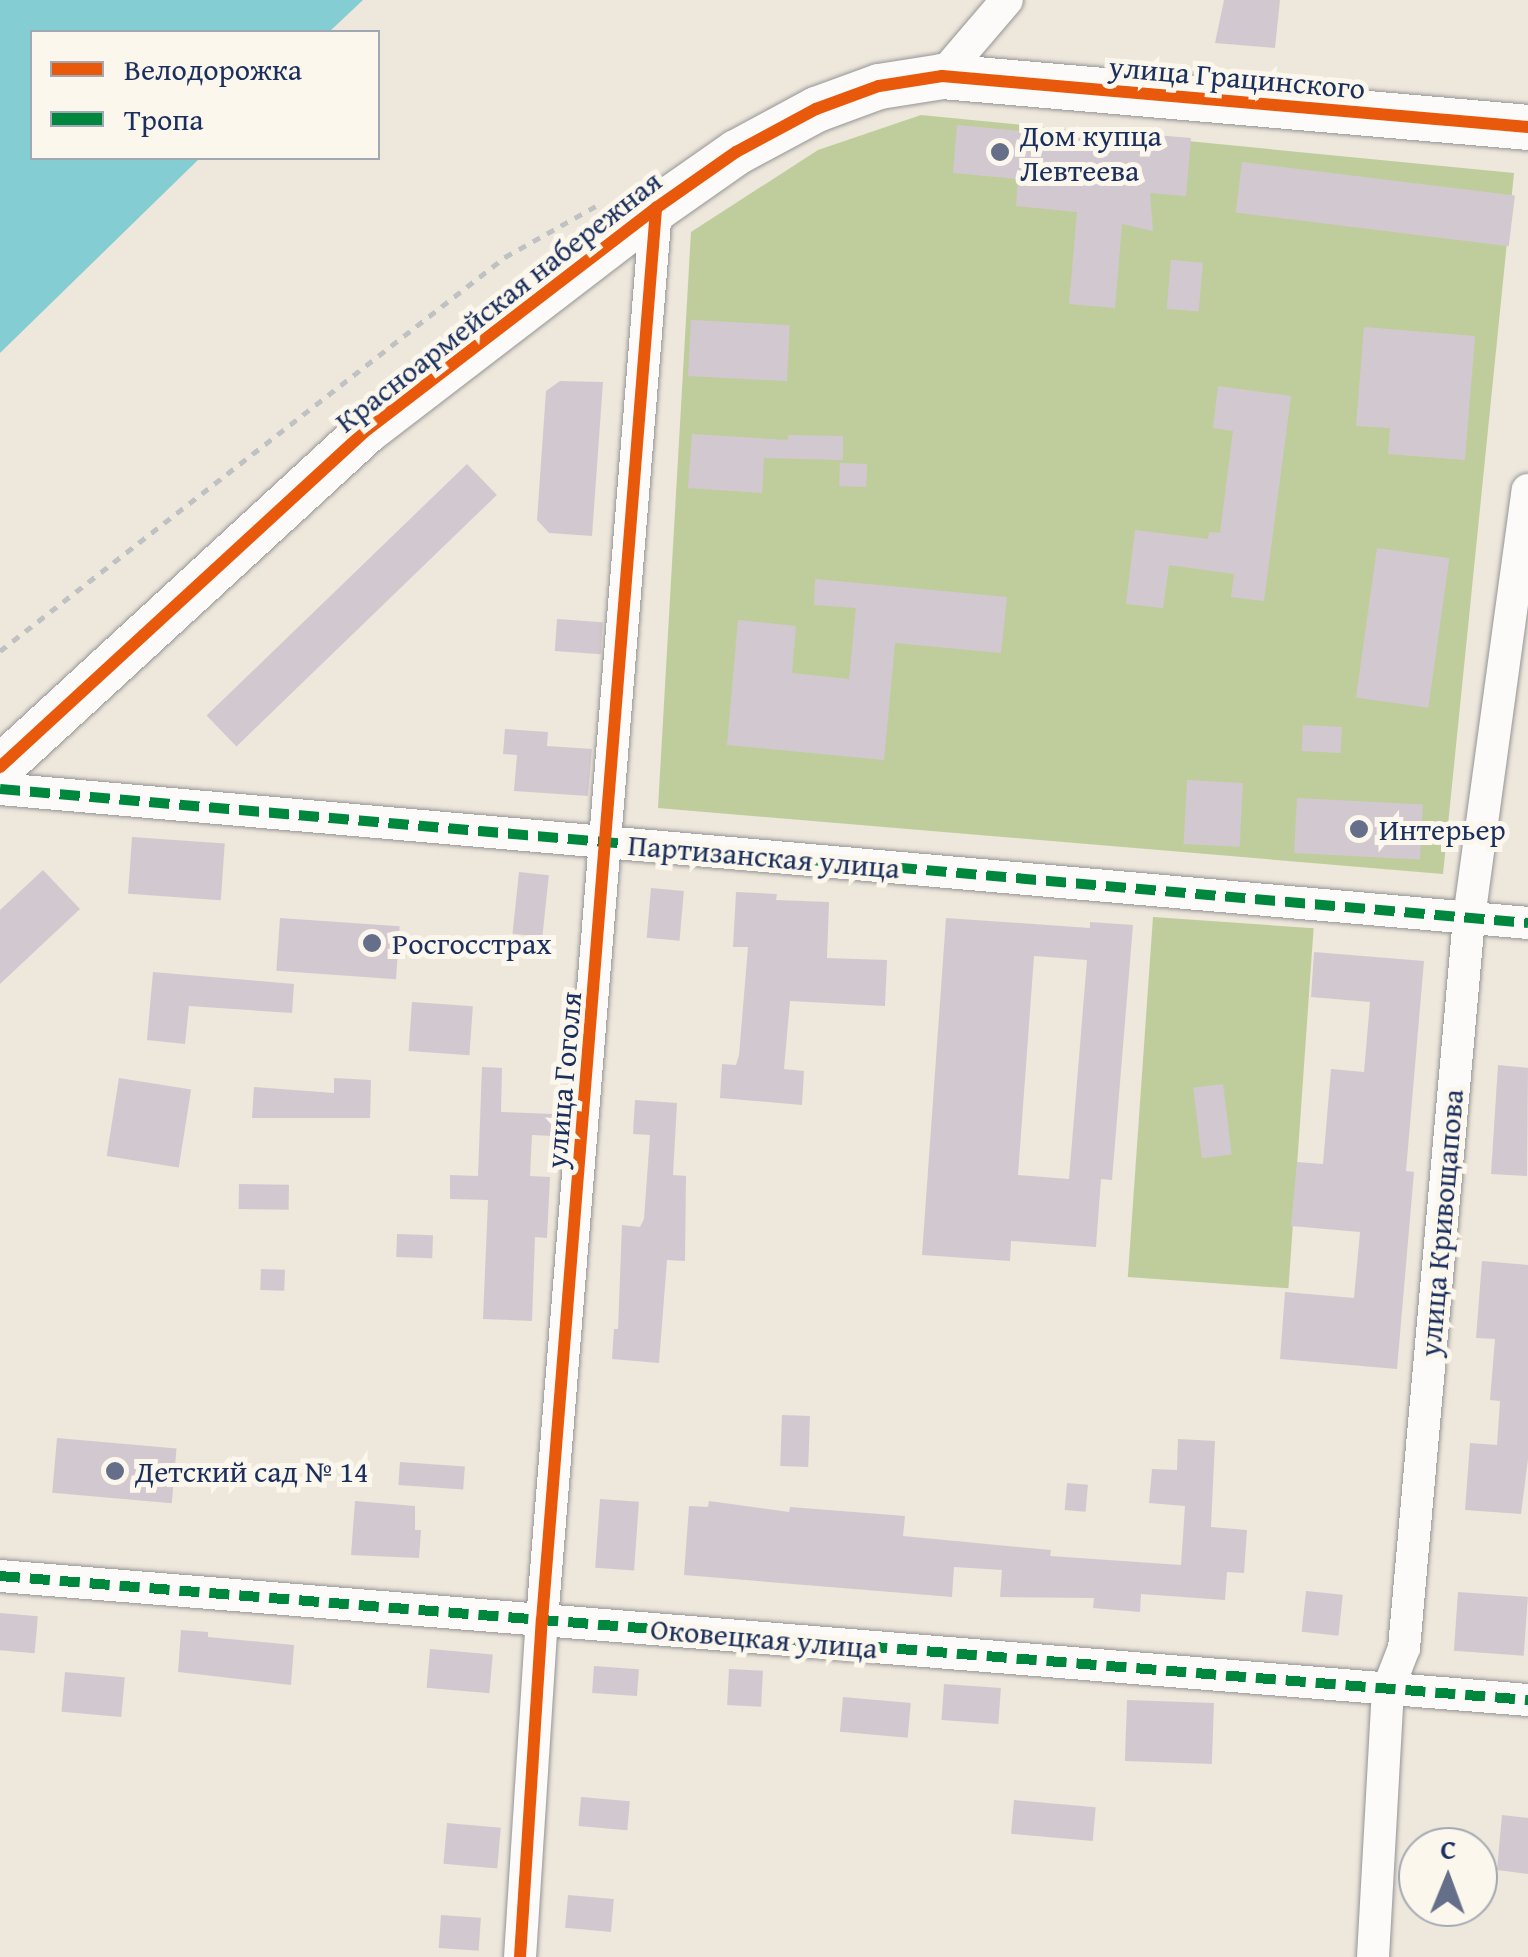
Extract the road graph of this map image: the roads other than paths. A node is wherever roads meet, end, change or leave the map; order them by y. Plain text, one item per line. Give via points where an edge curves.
1 (1007, 0) edge
2 (942, 76) junction
3 (1528, 127) edge
4 (656, 208) junction
5 (1528, 490) edge
6 (0, 767) edge
7 (0, 790) edge
8 (608, 842) junction
9 (1468, 918) junction
10 (1528, 923) edge
11 (0, 1576) edge
12 (542, 1620) junction
13 (1388, 1689) junction
14 (1528, 1700) edge
15 (520, 1957) edge
16 (1373, 1957) edge

1 - 2 street
2 - 3 street, улица Грацинского
2 - 4 street, Красноармейская набережная via 879,86 816,108 736,152
4 - 6 street, Красноармейская набережная via 368,429
4 - 8 street, улица Гоголя
5 - 9 street, улица Кривощапова
7 - 8 street, Партизанская улица
8 - 9 street, Партизанская улица
8 - 12 street, улица Гоголя
9 - 10 street, Партизанская улица
9 - 13 street, улица Кривощапова via 1404,1648
11 - 12 street, Оковецкая улица
12 - 13 street, Оковецкая улица
12 - 15 street, улица Гоголя
13 - 14 street, Оковецкая улица
13 - 16 street, улица Кривощапова

